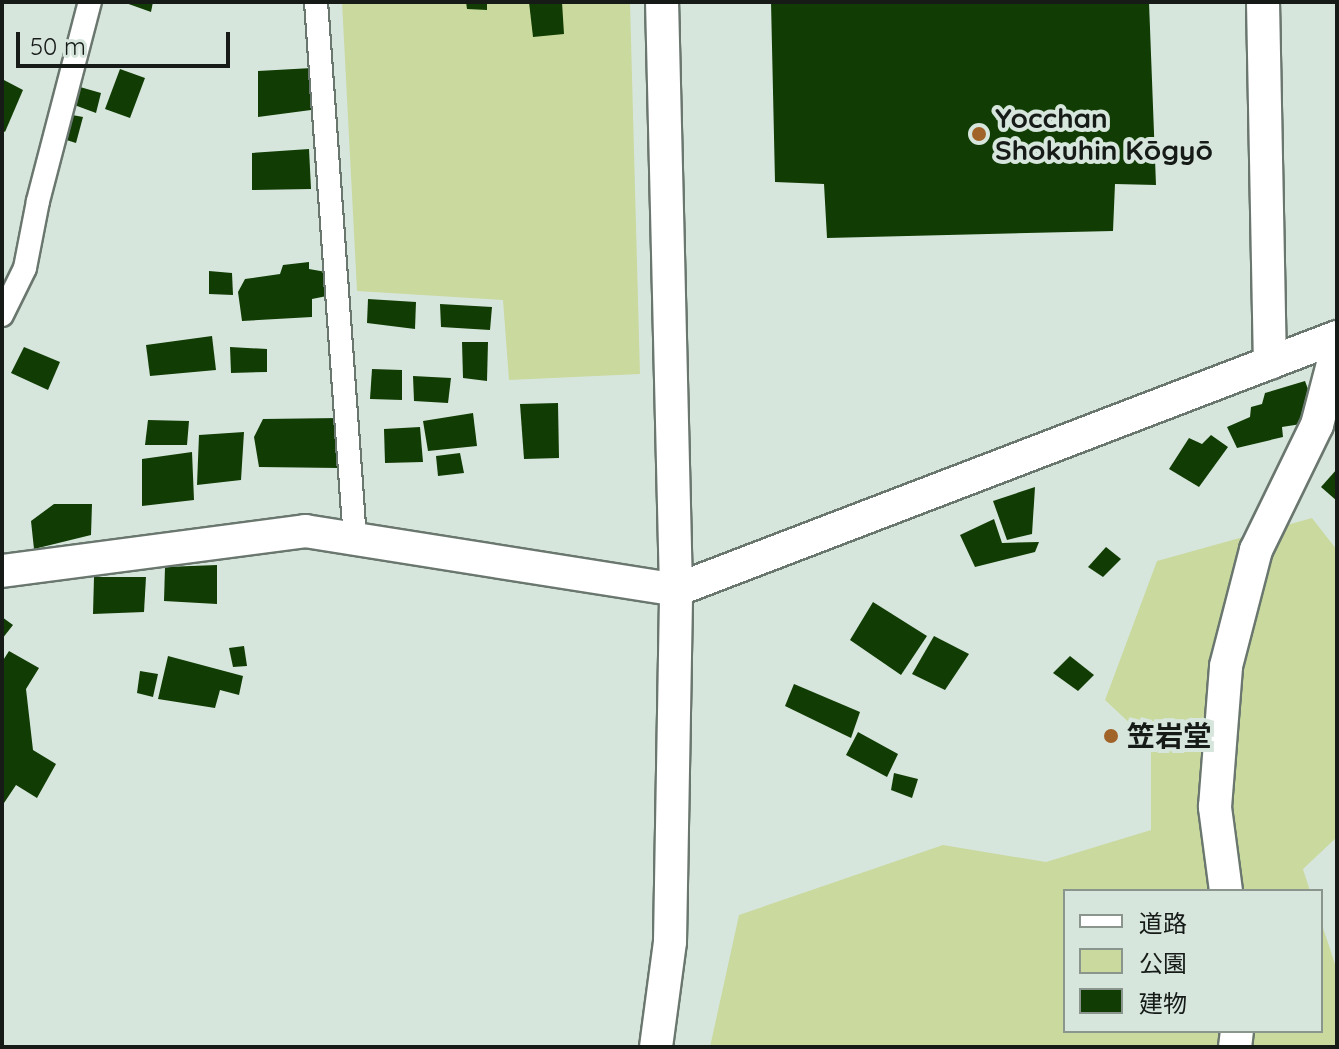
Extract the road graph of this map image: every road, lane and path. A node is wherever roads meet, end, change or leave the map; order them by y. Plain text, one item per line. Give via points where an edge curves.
1 (90, 2) edge
2 (316, 2) edge
3 (662, 2) edge
4 (1263, 2) edge
5 (2, 315) edge
6 (1337, 337) edge
7 (1337, 348) edge
8 (1270, 363) junction
9 (355, 539) junction
10 (2, 571) edge
11 (676, 590) junction
12 (1226, 889) edge
13 (656, 1047) edge

1 - 5 street via 25,268
2 - 9 street
3 - 11 street
4 - 8 street
6 - 8 street
7 - 12 street via 1317,425 1256,550 1226,666 1215,807
8 - 11 street
9 - 10 street via 305,531
9 - 11 street
11 - 13 street via 670,942

